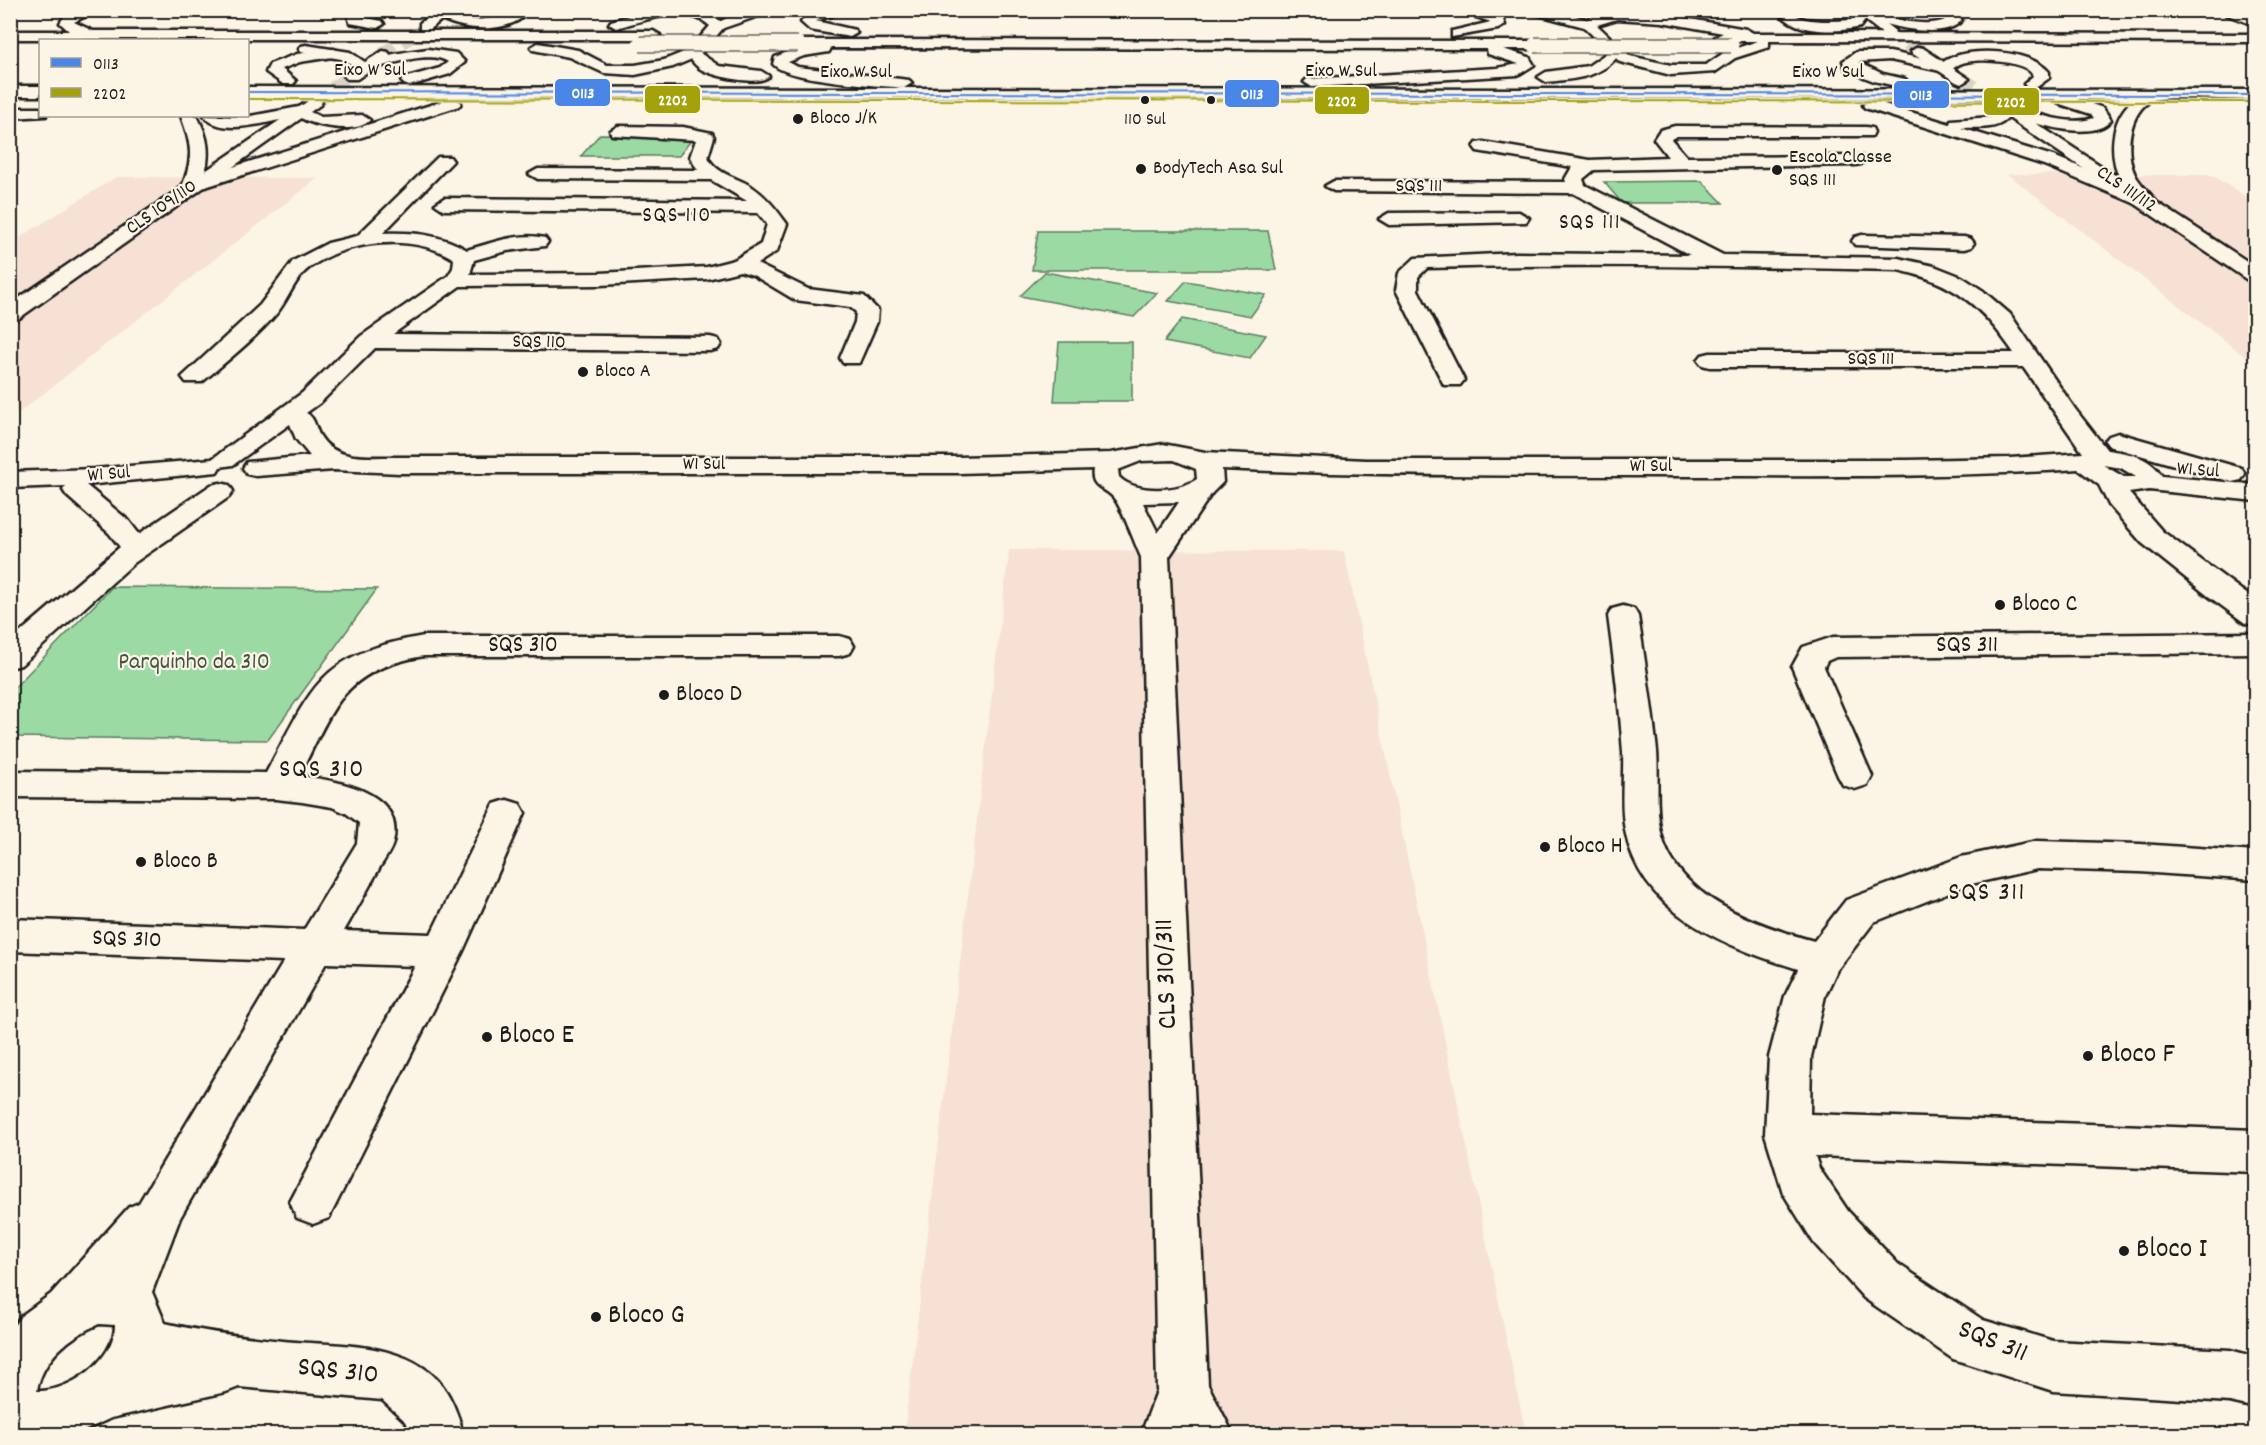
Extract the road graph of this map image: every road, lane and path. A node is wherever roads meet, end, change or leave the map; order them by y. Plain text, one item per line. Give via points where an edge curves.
1 (92, 10) edge
2 (365, 10) edge
3 (448, 10) edge
4 (524, 10) edge
5 (770, 10) edge
6 (843, 10) edge
7 (1461, 10) edge
8 (1526, 10) edge
9 (1784, 10) edge
10 (1937, 10) edge
11 (2221, 10) edge
12 (1860, 12) edge
13 (2256, 22) edge
14 (377, 24) junction
15 (1588, 24) junction
16 (425, 26) tunnel mouth
17 (718, 26) junction
18 (1888, 31) tunnel mouth
19 (231, 33) junction
20 (10, 35) edge
21 (99, 35) junction
22 (540, 35) junction
23 (882, 36) junction
24 (1433, 37) junction
25 (799, 40) junction
26 (1766, 40) junction
27 (1533, 41) junction
28 (2252, 41) edge
29 (10, 44) edge
30 (249, 44) edge
31 (249, 44) edge
32 (512, 44) junction
33 (865, 45) junction
34 (1456, 46) junction
35 (37, 48) edge
36 (1918, 51) tunnel mouth
37 (1614, 52) junction
38 (334, 53) junction
39 (693, 53) junction
40 (383, 55) tunnel mouth
41 (1945, 68) junction
42 (358, 71) junction
43 (1961, 79) tunnel mouth
44 (10, 80) edge
45 (39, 80) edge
46 (249, 81) edge
47 (407, 81) junction
48 (838, 82) junction
49 (1312, 82) junction
50 (904, 83) junction
51 (1458, 83) junction
52 (1905, 83) junction
53 (2256, 84) edge
54 (289, 86) junction
55 (2031, 89) junction
56 (10, 91) edge
57 (39, 91) edge
58 (504, 91) junction
59 (249, 92) edge
60 (371, 92) junction
61 (1811, 93) junction
62 (1938, 94) junction
63 (2155, 94) junction
64 (2256, 95) edge
65 (249, 97) edge
66 (307, 107) junction
67 (2002, 107) junction
68 (10, 113) edge
69 (39, 113) edge
70 (190, 117) edge
71 (214, 117) edge
72 (618, 131) dead end
73 (1866, 132) dead end
74 (1483, 147) dead end
75 (1855, 160) dead end
76 (444, 161) dead end
77 (1682, 162) junction
78 (1590, 165) junction
79 (538, 174) dead end
80 (715, 175) junction
81 (194, 186) junction
82 (1334, 186) dead end
83 (1577, 188) junction
84 (2146, 203) junction
85 (444, 204) dead end
86 (765, 207) junction
87 (1519, 218) dead end
88 (1389, 219) dead end
89 (1493, 219) junction
90 (364, 240) junction
91 (538, 242) dead end
92 (1964, 243) dead end
93 (464, 257) junction
94 (1516, 259) junction
95 (1719, 261) junction
96 (1825, 261) junction
97 (741, 265) junction
98 (2256, 277) edge
99 (455, 280) junction
100 (10, 314) edge
101 (369, 341) junction
102 (710, 344) dead end
103 (851, 358) dead end
104 (1710, 360) dead end
105 (2031, 360) junction
106 (195, 377) dead end
107 (1452, 380) dead end
108 (306, 409) junction
109 (334, 462) junction
110 (400, 465) junction
111 (2010, 466) junction
112 (203, 474) junction
113 (2105, 474) junction
114 (2139, 474) junction
115 (2244, 475) edge
116 (242, 476) junction
117 (1204, 478) junction
118 (10, 480) edge
119 (1117, 480) junction
120 (76, 490) junction
121 (10, 492) edge
122 (2256, 493) edge
123 (127, 550) junction
124 (1155, 557) junction
125 (1623, 616) dead end
126 (2256, 616) edge
127 (2256, 643) edge
128 (839, 646) dead end
129 (10, 658) edge
130 (1855, 776) dead end
131 (10, 784) edge
132 (276, 786) junction
133 (507, 813) dead end
134 (2256, 866) edge
135 (10, 935) edge
136 (316, 947) junction
137 (443, 951) junction
138 (1822, 960) junction
139 (1787, 1134) junction
140 (2256, 1151) edge
141 (313, 1202) dead end
142 (161, 1206) junction
143 (132, 1321) junction
144 (39, 1329) edge
145 (245, 1363) junction
146 (2256, 1383) edge
147 (101, 1394) junction
148 (1175, 1413) edge
149 (436, 1434) edge
150 (1207, 1434) edge

1 - 21 main road via 70,18 67,23
2 - 14 main road via 355,20
3 - 4 main road via 448,17 467,24 515,18
3 - 14 main road
3 - 16 main road
5 - 17 main road via 740,16
6 - 23 main road via 817,15 808,22 832,31
7 - 24 main road via 1486,15 1497,20 1498,25
8 - 15 main road
9 - 12 main road via 1787,17 1829,26 1855,24
10 - 12 main road via 1955,20 1927,26
11 - 13 main road
12 - 18 main road
14 - 19 main road
15 - 26 main road via 1598,15 1634,12
15 - 37 main road
17 - 22 main road via 703,14 670,12
17 - 39 main road
19 - 21 main road
19 - 22 main road
20 - 21 main road
22 - 25 main road
23 - 24 main road
23 - 25 main road
24 - 27 main road
25 - 32 main road, bridge
25 - 33 main road
26 - 27 main road, bridge
26 - 28 main road
26 - 37 main road via 1730,55 1710,69 1685,71 1639,64
27 - 34 main road
29 - 35 main road
30 - 32 main road
31 - 38 main road
32 - 39 main road via 560,50 593,66 619,70 660,66
33 - 34 main road
33 - 50 main road via 801,52 780,60 780,64 795,70
34 - 49 main road via 1512,55 1527,65 1497,73
36 - 41 main road
37 - 51 main road via 1598,69
38 - 42 main road via 355,59
38 - 54 main road via 297,58 275,67 274,72
39 - 48 main road via 714,69
40 - 42 main road
41 - 43 main road
41 - 52 main road via 1871,55 1856,56 1850,61 1860,72
41 - 55 main road via 1961,58 2004,58 2037,67 2041,78
42 - 47 main road via 431,54 445,55 458,62 445,71
44 - 45 main road
46 - 54 main road, Eixo W Sul
47 - 48 main road, Eixo W Sul
47 - 54 main road, Eixo W Sul
48 - 50 main road, Eixo W Sul
49 - 50 main road, Eixo W Sul
49 - 51 main road, Eixo W Sul
51 - 52 main road, Eixo W Sul
52 - 55 main road, Eixo W Sul
53 - 55 main road, Eixo W Sul
54 - 59 main road, Eixo W Sul
54 - 60 main road, Eixo W Sul
54 - 65 main road
55 - 62 main road, Eixo W Sul
55 - 63 main road, Eixo W Sul
55 - 67 main road via 2097,111 2103,120 2078,125
56 - 57 main road
58 - 60 main road, Eixo W Sul
58 - 61 main road, Eixo W Sul
58 - 81 main road via 428,110
60 - 66 main road via 394,98 399,104 383,115 346,122 315,120
61 - 62 main road, Eixo W Sul
61 - 84 main road via 1864,103 2050,161
62 - 67 main road via 1913,102 1912,107 1936,119 1981,124 1997,122
63 - 64 main road, Eixo W Sul
63 - 84 main road via 2130,109 2123,132 2122,157 2127,177
66 - 71 main road via 237,122
66 - 81 main road, CLS 109/110
67 - 84 main road, CLS 111/112
68 - 69 main road
70 - 81 main road via 198,134 201,162
72 - 80 main road via 704,135 699,157
73 - 77 main road via 1666,134 1663,143
74 - 78 main road
75 - 77 main road
76 - 90 main road
77 - 78 main road
78 - 83 main road via 1577,172
79 - 80 main road
80 - 86 main road via 745,190
81 - 100 main road, CLS 109/110
82 - 83 main road, SQS 111
83 - 95 main road, SQS 111
84 - 98 main road, CLS 111/112
85 - 86 main road
86 - 97 main road via 777,224 775,237 770,247
87 - 89 main road, SQS 111
88 - 89 main road, SQS 111
89 - 94 main road
90 - 93 main road via 437,242
90 - 106 main road via 302,263 277,299
91 - 93 main road via 505,245
92 - 96 main road via 1857,241 1836,244 1827,251
93 - 99 main road via 463,268
94 - 95 main road, SQS 111
94 - 107 main road, SQS 111 via 1422,262 1406,278 1407,290
95 - 96 main road, SQS 111
96 - 105 main road, SQS 111 via 1898,264 1955,281 2002,319
97 - 99 main road via 673,277
97 - 103 main road via 760,271 803,296 856,301 867,310
99 - 101 main road
101 - 102 main road, SQS 110
101 - 108 main road
104 - 105 main road, SQS 111
105 - 113 main road, SQS 111
108 - 109 main road via 305,436 315,449
108 - 112 main road
108 - 116 main road
109 - 110 main road, W1 Sul
109 - 116 main road, W1 Sul
110 - 116 main road, W1 Sul
110 - 119 main road, W1 Sul via 1009,464
111 - 113 main road, W1 Sul
111 - 113 main road, W1 Sul via 2056,473 2093,486
111 - 117 main road, W1 Sul via 1292,465
112 - 116 main road via 241,459
112 - 116 main road via 204,492
112 - 118 main road, W1 Sul
112 - 120 main road, W1 Sul
112 - 123 main road
113 - 114 main road
113 - 114 main road
113 - 115 main road
113 - 126 main road via 2142,529
114 - 115 main road, W1 Sul
114 - 122 main road, W1 Sul
116 - 123 main road
117 - 119 main road, W1 Sul via 1161,496
117 - 119 main road via 1187,454 1148,452
117 - 124 main road
119 - 124 main road, CLS 310/311
120 - 121 main road, W1 Sul
120 - 123 main road via 119,527
123 - 129 main road
124 - 148 main road, CLS 310/311
125 - 138 main road via 1638,731 1644,837 1662,877 1693,908 1730,929
127 - 130 main road, SQS 311 via 1833,647 1814,654 1808,667
128 - 132 main road, SQS 310 via 424,646 389,652 339,679
131 - 132 main road, SQS 310
132 - 136 main road, SQS 310 via 340,795 367,807 377,823 375,844
133 - 137 main road
134 - 138 main road, SQS 311 via 2037,855 1961,872 1860,912
135 - 136 main road, SQS 310
136 - 137 main road, SQS 310
136 - 142 main road, SQS 310
137 - 141 main road
138 - 139 main road, SQS 311 via 1805,996 1790,1057
139 - 140 main road
139 - 146 main road, SQS 311 via 1799,1178 1831,1227 1881,1281 1971,1341 2053,1366 2230,1376
142 - 143 main road, SQS 310
142 - 144 main road, SQS 310
143 - 144 main road, SQS 310 via 99,1300
143 - 145 main road, SQS 310 via 161,1348
143 - 147 main road, SQS 310 via 126,1367
144 - 147 main road, SQS 310 via 18,1362 10,1390 17,1410 39,1418 69,1412
145 - 147 main road, SQS 310
145 - 149 main road, SQS 310 via 390,1377 423,1400
148 - 150 main road

